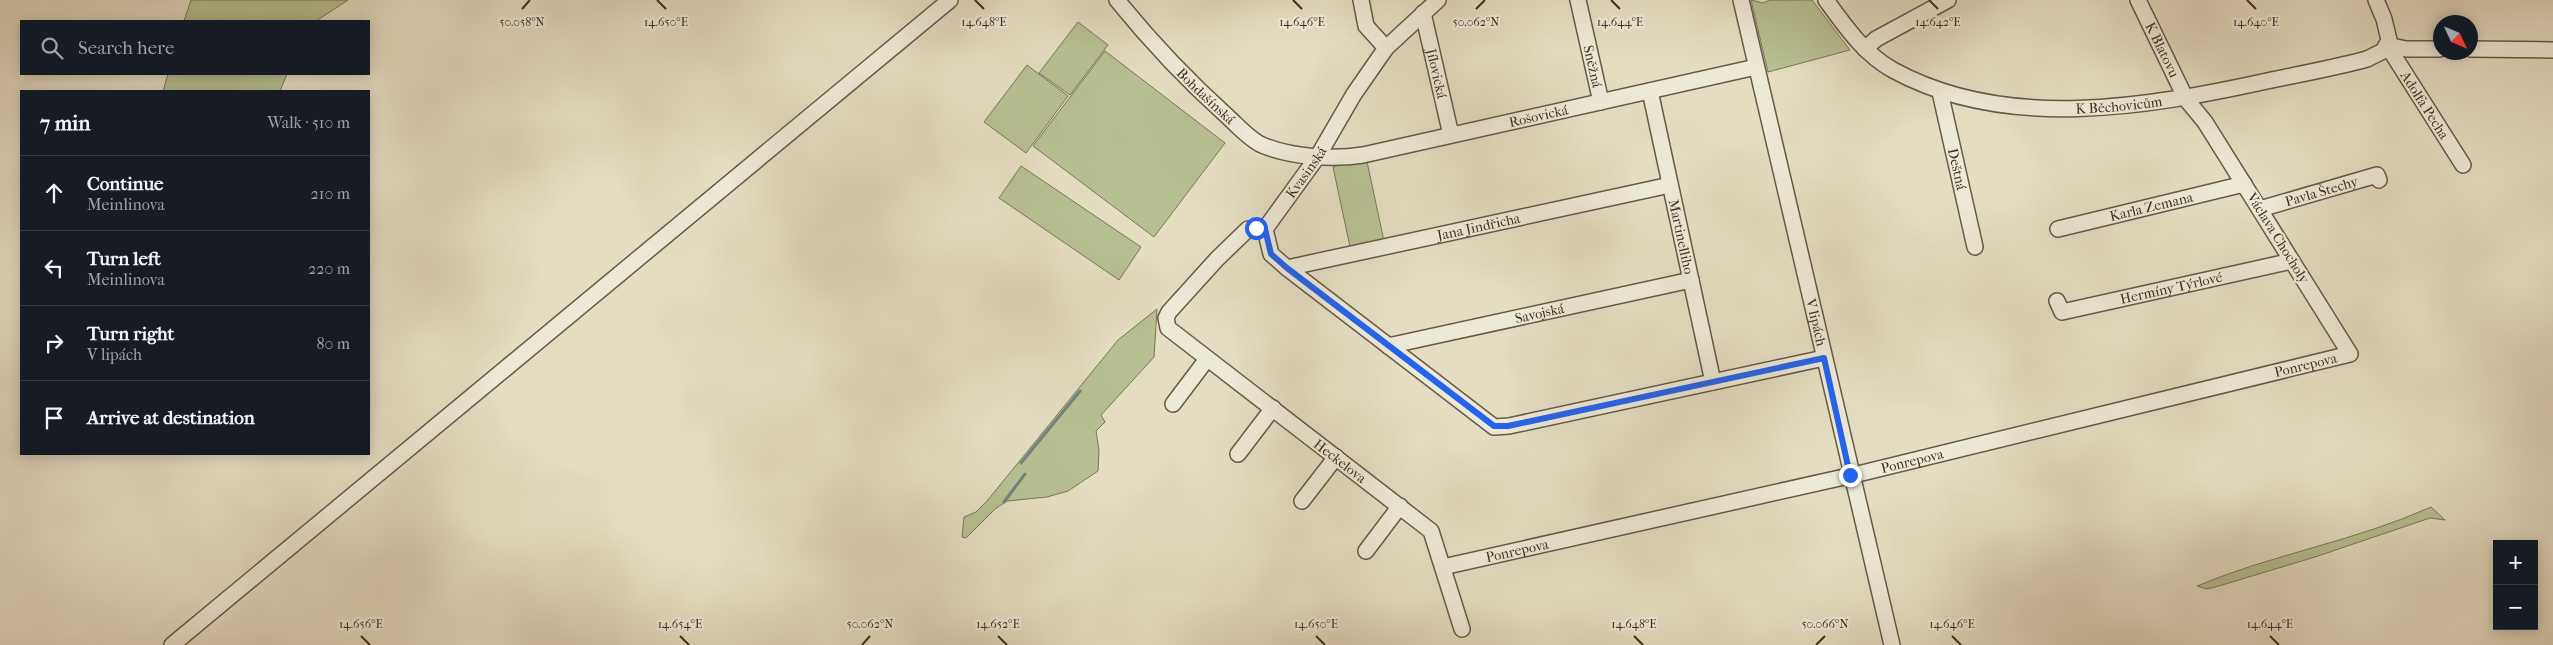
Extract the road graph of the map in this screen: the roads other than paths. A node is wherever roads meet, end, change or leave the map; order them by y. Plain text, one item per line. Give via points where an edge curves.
1 (950, 0) edge
2 (1118, 0) edge
3 (1361, 0) edge
4 (1438, 0) edge
5 (1578, 0) edge
6 (1740, 0) edge
7 (1826, 0) edge
8 (1948, 0) edge
9 (2138, 0) edge
10 (2376, 0) edge
11 (1423, 13) junction
12 (2388, 45) junction
13 (1386, 48) junction
14 (1865, 49) junction
15 (2433, 49) edge
16 (2478, 50) edge
17 (2553, 50) edge
18 (1756, 67) junction
19 (1650, 91) junction
20 (1940, 92) junction
21 (2186, 99) junction
22 (1601, 102) junction
23 (2206, 122) joint
24 (1451, 136) junction
25 (1318, 156) junction
26 (2463, 165) dead end
27 (2379, 180) dead end
28 (2244, 184) junction
29 (1670, 185) junction
30 (2260, 209) junction
31 (1265, 229) junction
32 (2058, 229) dead end
33 (1975, 247) dead end
34 (2292, 261) junction
35 (1287, 268) junction
36 (1691, 280) junction
37 (2057, 301) dead end
38 (1388, 346) junction
39 (2350, 354) joint
40 (1824, 358) junction
41 (1207, 359) junction
42 (1713, 382) junction
43 (1173, 404) dead end
44 (1273, 408) junction
45 (1238, 454) dead end
46 (1336, 457) junction
47 (1850, 475) junction
48 (1302, 501) dead end
49 (1400, 506) junction
50 (1366, 551) dead end
51 (1443, 567) junction
52 (1462, 629) dead end
53 (172, 645) edge
54 (1892, 645) edge

1 - 53 street
2 - 25 street, Bohdašínská via 1150,41 1190,83 1261,144
3 - 13 street via 1366,26
4 - 11 street, Kvasinská
5 - 22 street, Sněžná
6 - 18 street, V lipách
7 - 14 street, K Běchovicům
8 - 14 street via 1876,39
9 - 21 street, K Blatovu
10 - 12 street via 2387,28
11 - 13 street, Kvasinská
11 - 24 street, Jílovická
12 - 15 street
12 - 21 street, K Běchovicům via 2367,59
12 - 26 street, Adolfa Pecha
13 - 25 street, Kvasinská via 1354,94
14 - 20 street, K Běchovicům via 1892,70
16 - 17 street
18 - 19 street, Rošovická
18 - 40 street, V lipách
19 - 22 street, Rošovická
19 - 29 street, Martinelliho
20 - 21 street, K Běchovicům via 2007,106 2065,108
20 - 33 street, Deštná
21 - 23 street, K Blatovu
22 - 24 street, Rošovická
23 - 28 street, Václava Chocholy
24 - 25 street, Rošovická via 1357,156
25 - 31 street, Kvasinská
27 - 30 street, Pavla Štechy via 2377,175
28 - 30 street, Václava Chocholy
28 - 32 street, Karla Zemana
29 - 35 street, Jana Jindřicha
29 - 36 street, Martinelliho
30 - 34 street, Václava Chocholy
31 - 35 street via 1271,254
31 - 41 street, Heckelova via 1248,229 1216,259 1166,318 1168,328
34 - 37 street, Hermíny Týrlové via 2062,312
34 - 39 street, Václava Chocholy
35 - 38 street
36 - 38 street, Savojská
36 - 42 street, Martinelliho
38 - 42 street via 1488,423 1500,427
39 - 47 street, Ponrepova
40 - 42 street
40 - 47 street, V lipách
41 - 43 street
41 - 44 street, Heckelova
44 - 45 street
44 - 46 street, Heckelova
46 - 48 street
46 - 49 street, Heckelova
47 - 51 street, Ponrepova
47 - 54 street, V lipách
49 - 50 street
49 - 51 street, Heckelova via 1431,531
51 - 52 street, Heckelova

